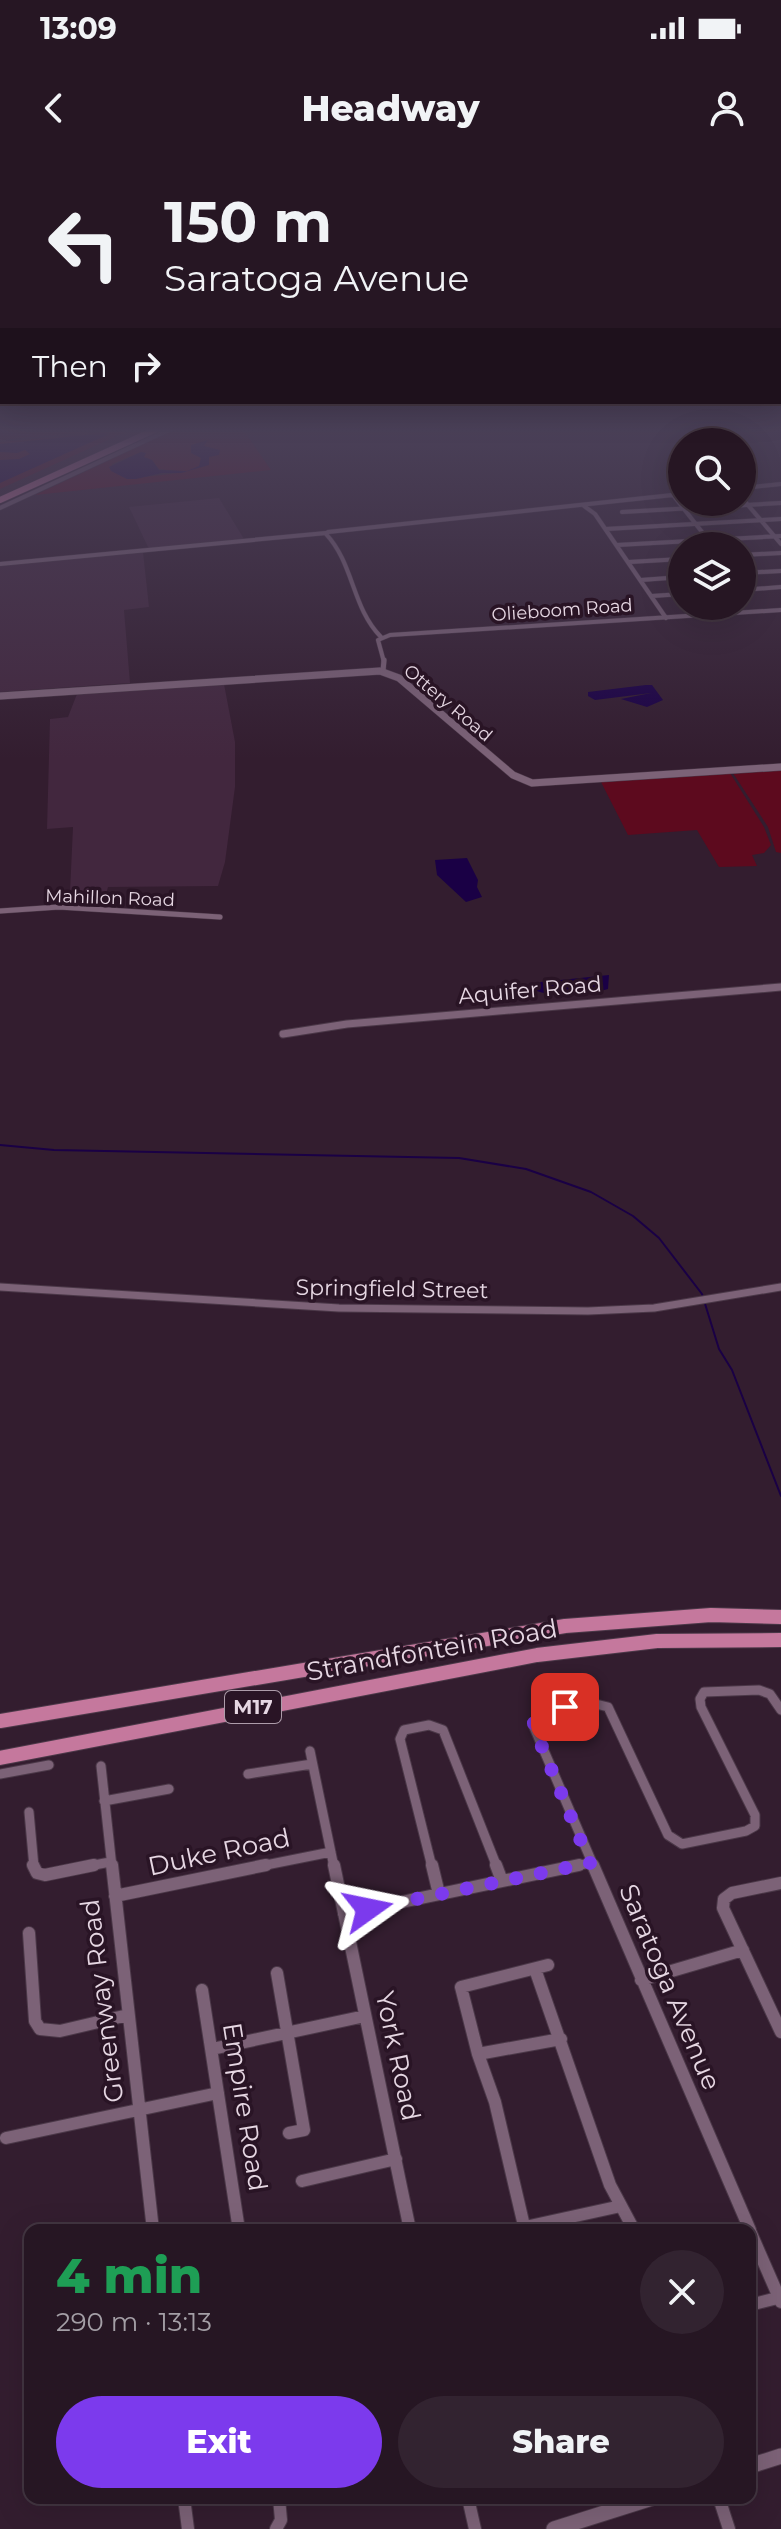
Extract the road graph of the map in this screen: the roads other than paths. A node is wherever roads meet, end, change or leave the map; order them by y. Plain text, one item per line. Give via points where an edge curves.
1 (256, 539) edge
2 (332, 539) edge
3 (613, 539) edge
4 (668, 542) edge
5 (617, 545) junction
6 (781, 553) edge
7 (756, 554) edge
8 (668, 560) edge
9 (629, 562) junction
10 (0, 564) edge
11 (781, 571) edge
12 (756, 572) edge
13 (668, 578) edge
14 (641, 580) junction
15 (781, 587) edge
16 (756, 589) edge
17 (668, 595) edge
18 (652, 596) junction
19 (781, 610) edge
20 (666, 618) junction
21 (381, 637) junction
22 (383, 671) junction
23 (0, 695) edge
24 (781, 767) edge
25 (0, 911) edge
26 (220, 917) dead end
27 (781, 987) edge
28 (283, 1034) dead end
29 (0, 1287) edge
30 (781, 1287) edge
31 (781, 1617) edge
32 (781, 1640) edge
33 (781, 1710) edge
34 (0, 1721) edge
35 (310, 1751) dead end
36 (0, 1758) edge
37 (312, 1764) junction
38 (49, 1765) dead end
39 (101, 1766) dead end
40 (0, 1774) edge
41 (248, 1774) dead end
42 (169, 1789) dead end
43 (104, 1801) junction
44 (29, 1812) dead end
45 (331, 1852) junction
46 (110, 1862) junction
47 (590, 1863) junction
48 (502, 1881) junction
49 (781, 1883) edge
50 (439, 1894) junction
51 (115, 1896) junction
52 (344, 1914) junction
53 (29, 1933) dead end
54 (743, 1950) junction
55 (548, 1965) dead end
56 (535, 1969) junction
57 (277, 1973) dead end
58 (641, 1980) junction
59 (202, 1990) dead end
60 (128, 2015) junction
61 (365, 2016) junction
62 (288, 2032) junction
63 (781, 2032) edge
64 (561, 2039) junction
65 (212, 2049) junction
66 (478, 2054) junction
67 (218, 2093) junction
68 (139, 2110) junction
69 (289, 2133) dead end
70 (6, 2138) dead end
71 (396, 2159) junction
72 (302, 2181) dead end
73 (621, 2206) junction
74 (152, 2224) edge
75 (238, 2224) edge
76 (409, 2224) edge
77 (524, 2224) edge
78 (546, 2224) edge
79 (631, 2224) edge
80 (747, 2224) edge
81 (756, 2244) edge
82 (780, 2299) edge
83 (756, 2304) edge
84 (781, 2456) edge
85 (756, 2464) edge
86 (185, 2504) edge
87 (280, 2504) edge
88 (469, 2504) edge
89 (633, 2504) edge
90 (721, 2504) edge
91 (188, 2529) edge
92 (276, 2529) edge
93 (475, 2529) edge
94 (554, 2529) edge
95 (729, 2529) edge

1 - 10 street
2 - 21 street via 356,583 372,630
3 - 5 street
4 - 5 street
5 - 9 street
6 - 7 street
8 - 9 street
9 - 14 street
11 - 12 street
13 - 14 street
14 - 18 street
15 - 16 street
17 - 18 street
18 - 20 street
19 - 20 street, Olieboom Road
20 - 21 street, Olieboom Road
21 - 22 street
22 - 23 street, Ottery Road
22 - 24 street, Ottery Road via 399,678 513,775 532,783
25 - 26 street, Mahillon Road via 59,907
27 - 28 street, Aquifer Road
29 - 30 street, Springfield Street via 339,1308 588,1311 654,1308
31 - 34 main road, Strandfontein Road / M17 via 711,1615 565,1626
32 - 36 main road, Strandfontein Road / M17 via 657,1641 537,1655
33 - 47 street, Saratoga Avenue via 770,1694 759,1690 704,1692 701,1707 755,1815 755,1826 682,1844 668,1835 601,1700 534,1717
35 - 37 street, York Road
37 - 41 street
37 - 45 street, York Road
38 - 40 street
39 - 43 street, Greenway Road
42 - 43 street
43 - 46 street, Greenway Road
44 - 46 street via 37,1873
45 - 51 street, Duke Road
45 - 52 street, York Road
46 - 51 street, Greenway Road
47 - 48 street
47 - 58 street, Saratoga Avenue
48 - 50 street
48 - 50 street via 443,1730 431,1724 414,1726 400,1739
49 - 54 street via 724,1899 723,1908
50 - 52 street
51 - 60 street, Greenway Road
52 - 61 street, York Road
53 - 60 street via 38,2027 58,2031
54 - 58 street
54 - 63 street
55 - 56 street
56 - 64 street
56 - 66 street via 461,1987
57 - 62 street
58 - 80 street, Saratoga Avenue
59 - 65 street, Empire Road
60 - 68 street, Greenway Road
61 - 62 street
61 - 71 street, York Road
62 - 65 street
62 - 69 street via 304,2130
64 - 66 street
64 - 73 street
65 - 67 street, Empire Road
66 - 77 street
67 - 68 street
67 - 75 street, Empire Road
68 - 70 street
68 - 74 street, Greenway Road
71 - 72 street
71 - 76 street, York Road
73 - 78 street
73 - 79 street
81 - 82 street, Saratoga Avenue
82 - 83 street
84 - 85 street
86 - 91 street
87 - 92 street
88 - 93 street
89 - 94 street
90 - 95 street

